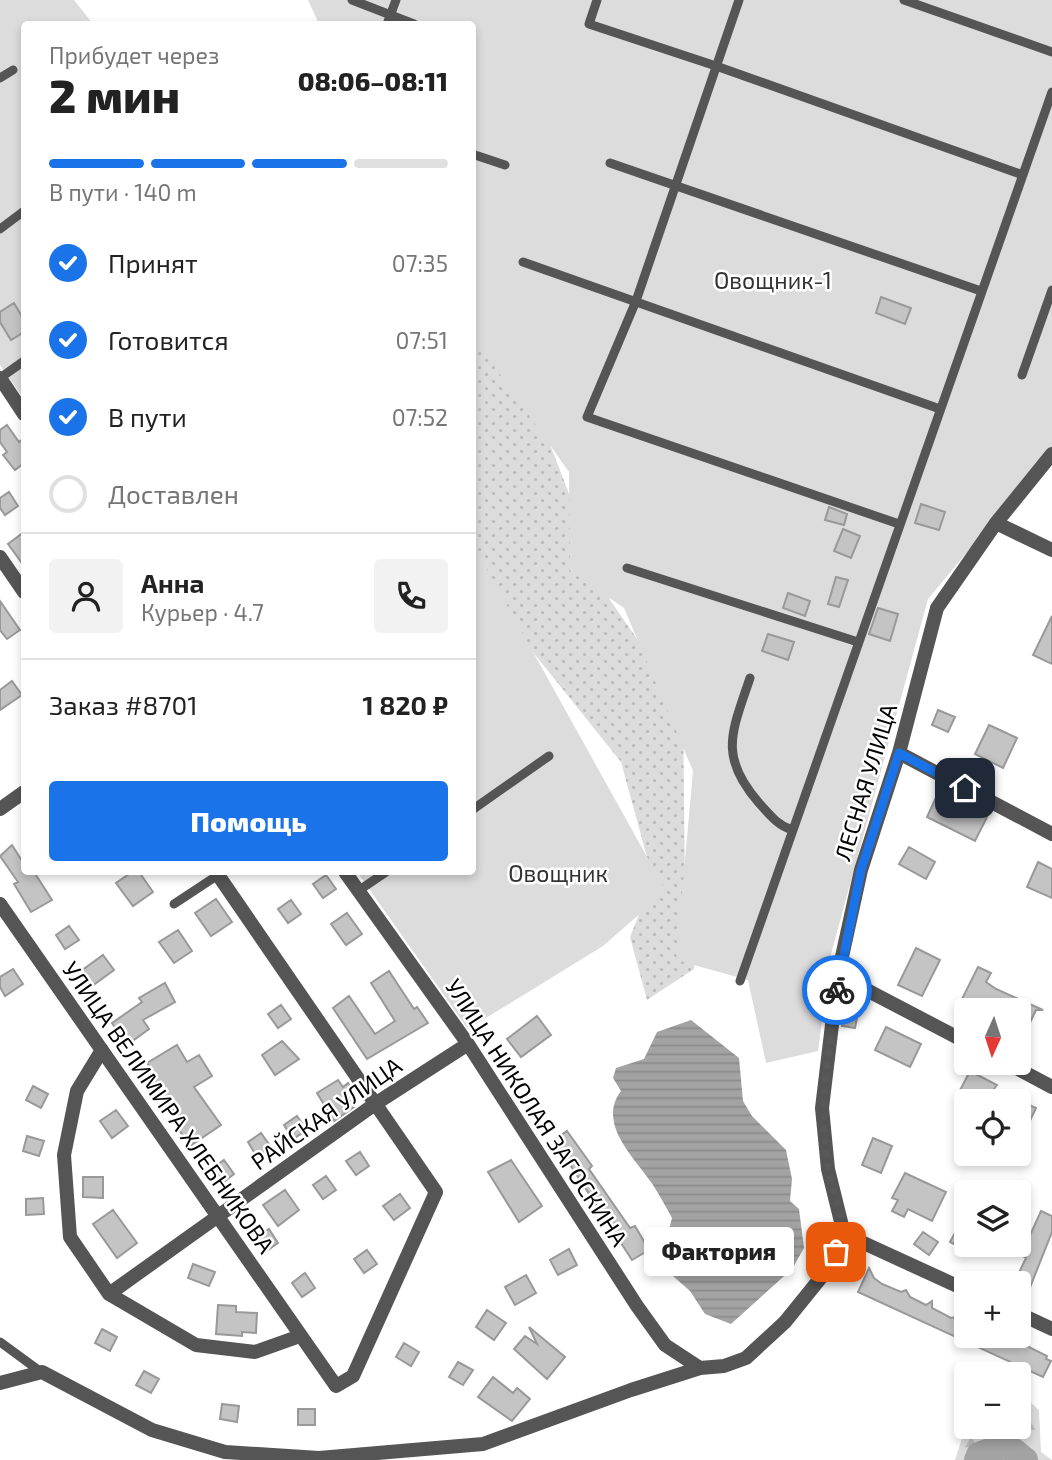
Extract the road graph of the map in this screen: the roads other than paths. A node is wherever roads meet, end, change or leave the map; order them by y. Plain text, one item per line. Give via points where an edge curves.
1 (352, 0) edge
2 (396, 0) edge
3 (597, 0) edge
4 (738, 0) edge
5 (904, 0) edge
6 (389, 20) edge
7 (1052, 52) edge
8 (716, 66) junction
9 (13, 70) dead end
10 (0, 78) edge
11 (1052, 92) edge
12 (476, 155) edge
13 (610, 163) dead end
14 (506, 165) dead end
15 (1023, 175) junction
16 (675, 186) junction
17 (21, 213) edge
18 (0, 229) edge
19 (523, 262) dead end
20 (1052, 290) edge
21 (981, 291) junction
22 (636, 301) junction
23 (21, 363) edge
24 (1022, 375) dead end
25 (0, 378) edge
26 (940, 409) junction
27 (21, 410) edge
28 (1052, 454) edge
29 (996, 523) junction
30 (899, 524) junction
31 (1052, 550) edge
32 (0, 557) edge
33 (627, 568) dead end
34 (21, 588) edge
35 (858, 642) junction
36 (750, 678) dead end
37 (899, 753) junction
38 (549, 756) dead end
39 (21, 794) edge
40 (476, 807) edge
41 (0, 809) edge
42 (792, 830) junction
43 (1052, 834) edge
44 (214, 875) edge
45 (218, 875) edge
46 (347, 875) edge
47 (382, 875) edge
48 (358, 891) junction
49 (0, 904) edge
50 (174, 904) dead end
51 (838, 975) junction
52 (740, 981) dead end
53 (954, 1036) edge
54 (468, 1044) junction
55 (102, 1051) junction
56 (1029, 1075) edge
57 (1052, 1087) edge
58 (375, 1104) junction
59 (218, 1217) junction
60 (844, 1234) junction
61 (954, 1284) edge
62 (109, 1294) junction
63 (1031, 1319) edge
64 (1052, 1329) edge
65 (300, 1336) junction
66 (0, 1342) edge
67 (700, 1368) junction
68 (42, 1373) junction
69 (0, 1383) edge

1 - 6 lane
2 - 6 lane
3 - 8 lane via 589,24
4 - 8 lane
5 - 7 lane
8 - 15 lane
8 - 16 lane
9 - 10 lane
11 - 15 lane
12 - 14 lane
13 - 16 lane
15 - 21 lane
16 - 21 lane
16 - 22 lane
17 - 18 lane
19 - 22 lane
20 - 24 lane
21 - 26 lane
22 - 26 lane
22 - 30 lane via 587,417
23 - 25 lane
25 - 27 street
26 - 30 lane
28 - 29 street, ЛЕСНАЯ УЛИЦА
29 - 31 street
29 - 37 street, ЛЕСНАЯ УЛИЦА via 937,608
30 - 35 lane
32 - 34 street
33 - 35 lane
35 - 42 lane
36 - 42 lane via 734,727 732,761 741,783 778,825
37 - 43 street
37 - 51 street, ЛЕСНАЯ УЛИЦА via 861,870
38 - 40 lane
39 - 41 street
42 - 52 lane
44 - 50 lane
45 - 58 street
46 - 48 street, УЛИЦА НИКОЛАЯ ЗАГОСКИНА
47 - 48 lane
48 - 54 street, УЛИЦА НИКОЛАЯ ЗАГОСКИНА
49 - 55 street, УЛИЦА ВЕЛИМИРА ХЛЕБНИКОВА
51 - 53 street
51 - 60 street, ЛЕСНАЯ УЛИЦА via 822,1108 828,1169
54 - 58 street, РАЙСКАЯ УЛИЦА
54 - 67 street, УЛИЦА НИКОЛАЯ ЗАГОСКИНА via 637,1306 665,1345
55 - 59 street, УЛИЦА ВЕЛИМИРА ХЛЕБНИКОВА
55 - 62 street via 77,1091 64,1155 70,1237
56 - 57 street
58 - 59 street, РАЙСКАЯ УЛИЦА
58 - 65 street, УЛИЦА ВЕЛИМИРА ХЛЕБНИКОВА via 436,1192 353,1376 336,1386
59 - 62 street, РАЙСКАЯ УЛИЦА
59 - 65 street, УЛИЦА ВЕЛИМИРА ХЛЕБНИКОВА
60 - 61 street
60 - 67 street via 827,1270 785,1322 746,1358
62 - 65 street via 195,1345 255,1352
63 - 64 street
66 - 68 lane
67 - 68 street via 483,1444 318,1458 225,1452 152,1430
68 - 69 street

